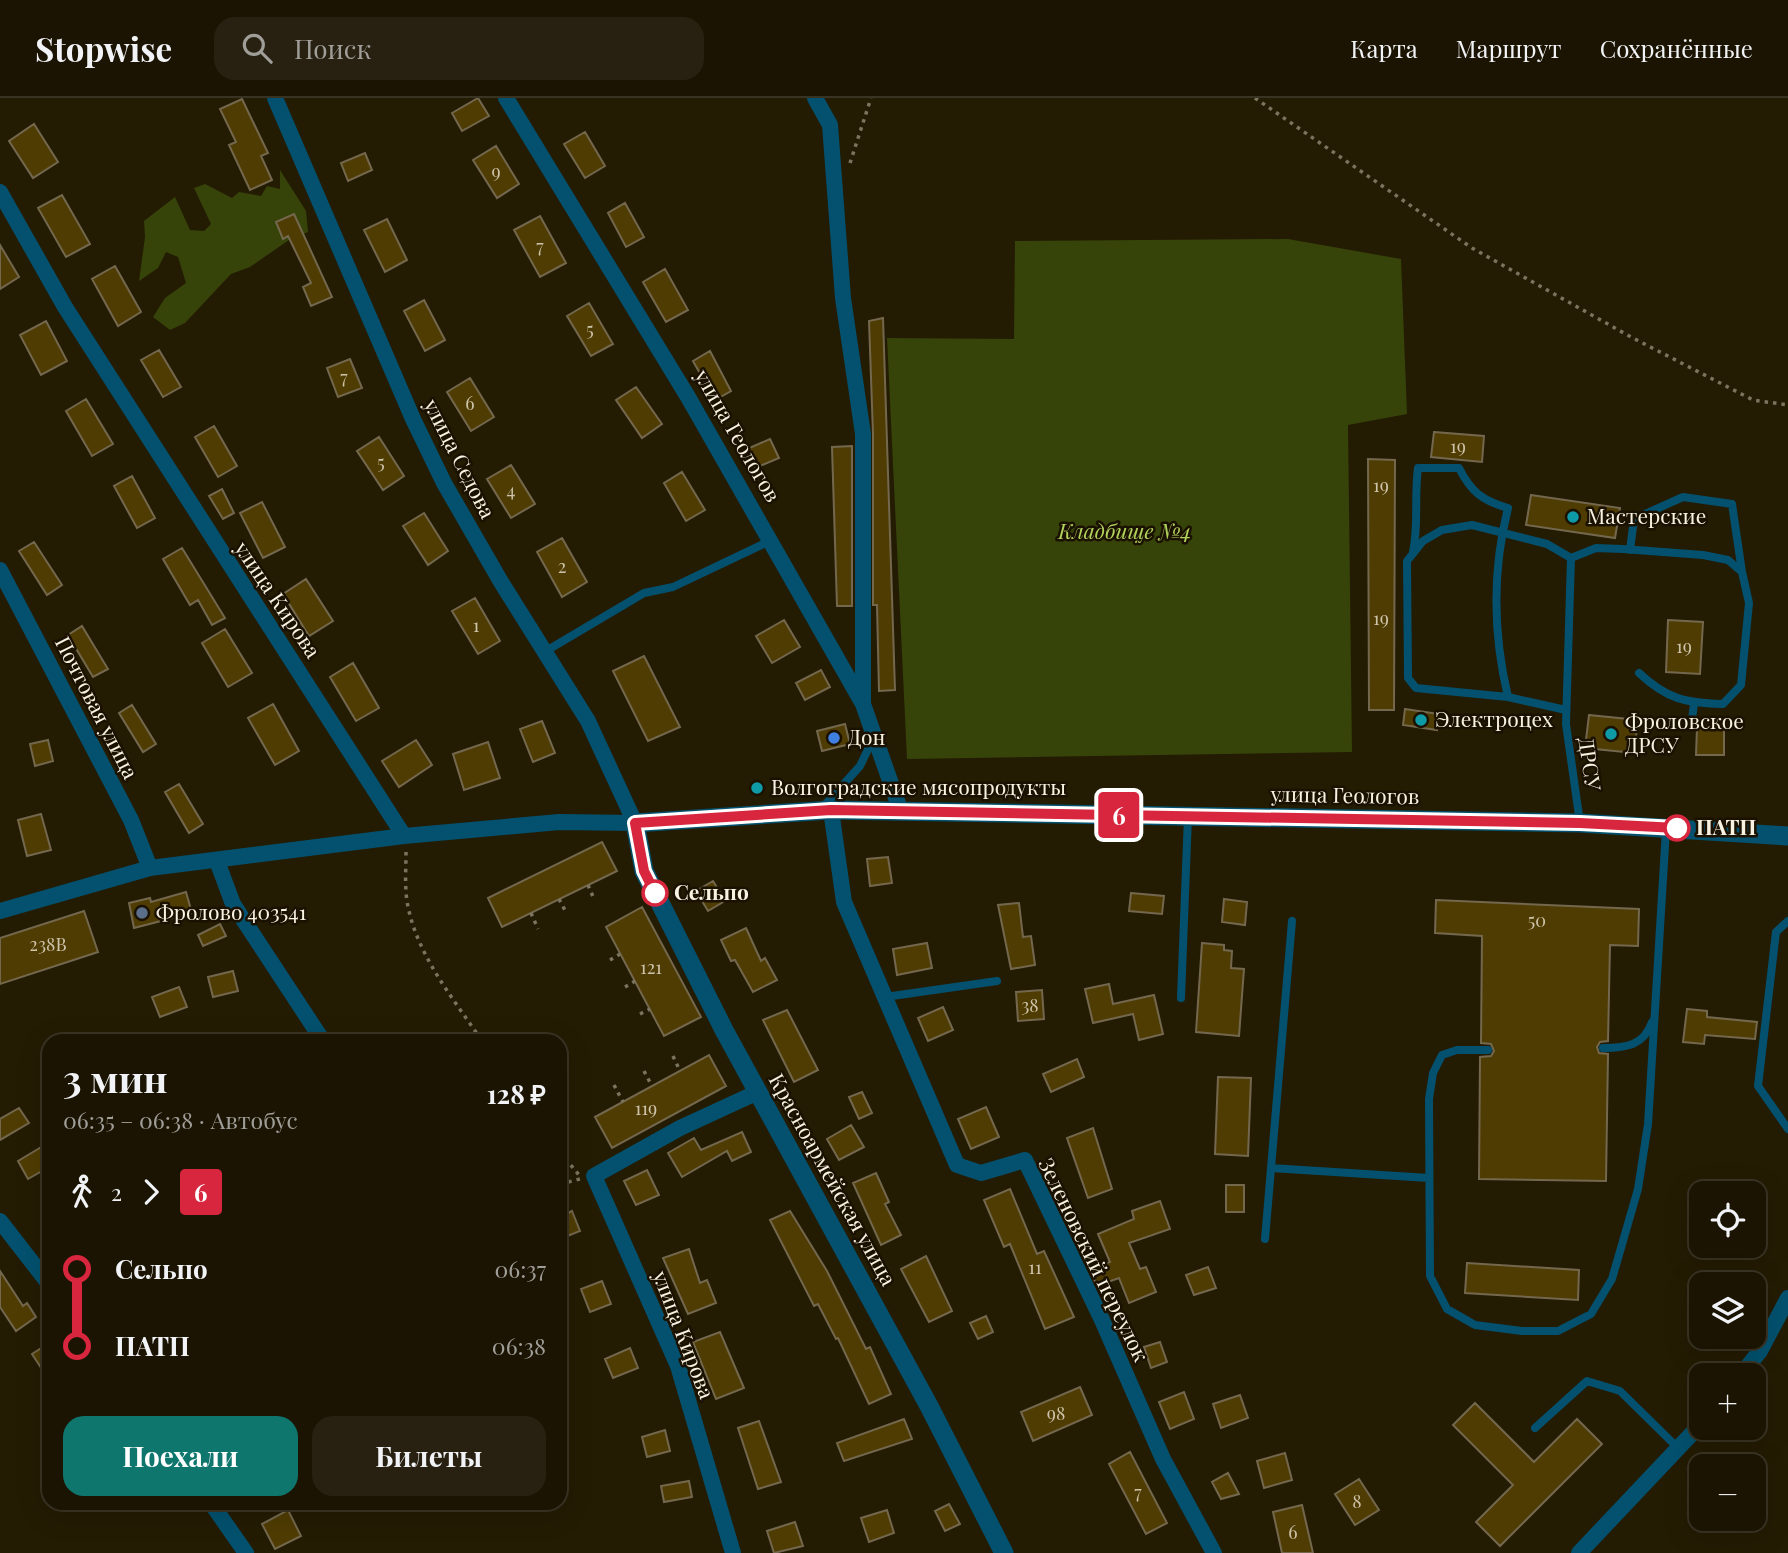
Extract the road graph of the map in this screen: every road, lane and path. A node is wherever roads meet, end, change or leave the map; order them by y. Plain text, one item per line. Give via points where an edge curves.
1 (275, 98) edge
2 (506, 98) edge
3 (815, 98) edge
4 (872, 98) edge
5 (1255, 98) edge
6 (834, 188) junction
7 (1, 197) edge
8 (1788, 405) edge
9 (1502, 534) junction
10 (772, 540) junction
11 (1630, 550) junction
12 (1413, 554) junction
13 (1571, 558) junction
14 (0, 570) edge
15 (1742, 572) junction
16 (545, 651) junction
17 (1639, 673) dead end
18 (1508, 698) junction
19 (863, 704) junction
20 (1694, 704) junction
21 (1566, 710) junction
22 (1691, 727) dead end
23 (875, 733) junction
24 (826, 810) junction
25 (901, 812) junction
26 (1188, 816) junction
27 (635, 823) junction
28 (1580, 823) junction
29 (1666, 827) junction
30 (404, 836) junction
31 (1788, 836) edge
32 (217, 861) junction
33 (149, 868) junction
34 (588, 885) dead end
35 (594, 898) dead end
36 (559, 899) dead end
37 (0, 911) edge
38 (531, 913) dead end
39 (567, 914) dead end
40 (1292, 921) dead end
41 (1788, 921) edge
42 (538, 929) dead end
43 (620, 954) dead end
44 (610, 960) dead end
45 (635, 981) dead end
46 (997, 981) dead end
47 (625, 987) dead end
48 (885, 997) junction
49 (1181, 998) dead end
50 (650, 1009) dead end
51 (640, 1014) dead end
52 (1655, 1016) junction
53 (318, 1034) edge
54 (477, 1034) edge
55 (1603, 1048) dead end
56 (1488, 1050) dead end
57 (673, 1056) dead end
58 (644, 1070) dead end
59 (680, 1071) dead end
60 (614, 1084) dead end
61 (652, 1086) dead end
62 (758, 1092) junction
63 (623, 1102) dead end
64 (1788, 1129) edge
65 (567, 1161) edge
66 (1271, 1168) junction
67 (1429, 1178) junction
68 (567, 1182) edge
69 (0, 1221) edge
70 (1265, 1239) dead end
71 (42, 1275) edge
72 (1788, 1298) edge
73 (1750, 1363) edge
74 (1535, 1428) dead end
75 (1689, 1439) edge
76 (1680, 1450) junction
77 (217, 1510) edge
78 (246, 1553) edge
79 (733, 1553) edge
80 (1004, 1553) edge
81 (1214, 1553) edge
82 (1579, 1553) edge

1 - 16 street, улица Седова via 413,419 470,527
2 - 10 street, улица Геологов
3 - 6 street via 830,125
4 - 6 path via 847,172
5 - 8 path via 1472,248 1753,400
6 - 19 street via 863,434
7 - 30 street, улица Кирова via 65,307
9 - 12 lane via 1472,524 1442,530 1423,541
9 - 12 lane via 1508,508 1485,501 1467,485 1459,468 1418,468
9 - 13 lane via 1548,544
9 - 18 lane via 1496,621
10 - 16 lane via 673,587 644,593
10 - 19 street, улица Геологов
11 - 13 lane via 1596,548
11 - 15 lane via 1703,555 1728,561
11 - 15 lane via 1634,519 1683,497 1732,504
12 - 18 lane via 1407,561 1408,678 1416,688
13 - 21 lane, ДРСУ
14 - 33 street, Почтовая улица via 131,820
15 - 20 lane via 1749,603 1741,685 1723,704
16 - 27 street, улица Седова via 588,721
17 - 20 lane via 1661,693
18 - 21 lane
19 - 23 street, улица Геологов
20 - 22 lane
21 - 28 lane, ДРСУ
23 - 24 lane via 860,766
23 - 25 street, улица Геологов
24 - 25 street, улица Геологов
24 - 27 street, улица Геологов
24 - 48 street, Зеленовский переулок via 844,902
25 - 26 street, улица Геологов
26 - 28 street, улица Геологов
26 - 49 lane
27 - 30 street via 559,822
27 - 62 street, Красноармейская улица via 644,871
28 - 29 street, улица Геологов
29 - 31 street, улица Геологов
29 - 52 lane
30 - 32 street
30 - 54 path via 408,908 416,934
32 - 33 street
32 - 53 street via 233,904
33 - 37 street
34 - 35 path
36 - 39 path
38 - 42 path
40 - 66 lane
41 - 64 lane via 1776,932 1758,1086
43 - 44 path
45 - 47 path
46 - 48 lane
48 - 81 street, Зеленовский переулок via 957,1165 981,1173 1025,1160 1163,1459
50 - 51 path
52 - 55 lane via 1642,1041
52 - 67 lane via 1648,1124 1638,1189 1612,1279 1591,1314 1558,1331 1522,1331 1475,1325 1447,1309 1430,1276
56 - 67 lane via 1443,1055 1433,1073
57 - 59 path
58 - 61 path
60 - 63 path
62 - 79 street, улица Кирова via 680,1128 594,1176 678,1366
62 - 80 street, Красноармейская улица
65 - 68 path via 582,1179
66 - 67 lane
66 - 70 lane
69 - 71 street
72 - 73 street
74 - 76 lane via 1587,1381 1620,1391
75 - 76 street
76 - 82 street
77 - 78 street

